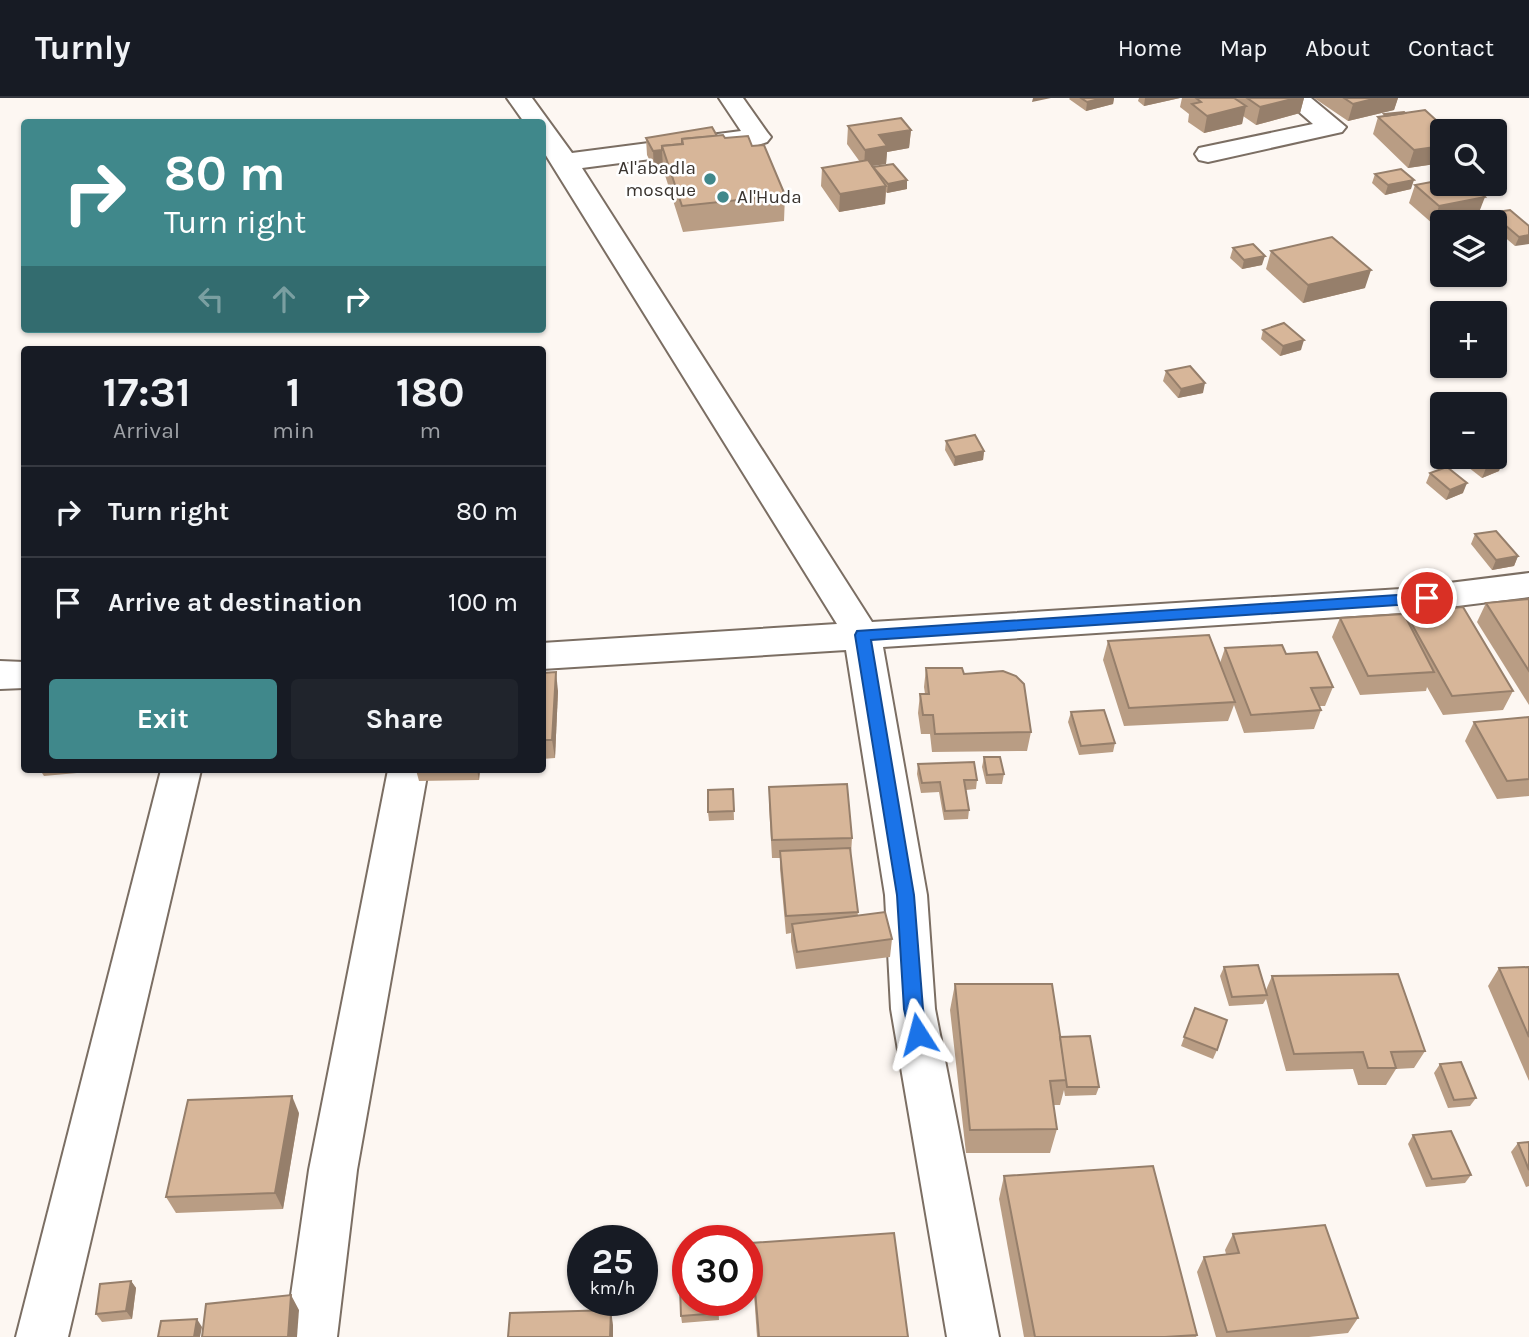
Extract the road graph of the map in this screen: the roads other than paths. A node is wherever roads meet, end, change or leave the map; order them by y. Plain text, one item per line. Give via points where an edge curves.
1 (519, 98) edge
2 (731, 98) edge
3 (1295, 98) edge
4 (535, 119) edge
5 (546, 136) edge
6 (1208, 154) dead end
7 (565, 162) junction
8 (1529, 585) edge
9 (862, 635) junction
10 (546, 656) edge
11 (0, 675) edge
12 (21, 675) edge
13 (180, 773) edge
14 (407, 773) edge
15 (42, 1337) edge
16 (311, 1337) edge
17 (973, 1337) edge

1 - 4 street
2 - 7 street via 758,137
3 - 6 street via 1333,127
5 - 7 street
7 - 9 street
8 - 9 street via 1401,601
9 - 10 street
9 - 17 street via 906,895 913,1009
11 - 12 street
13 - 15 street
14 - 16 street via 333,1170

